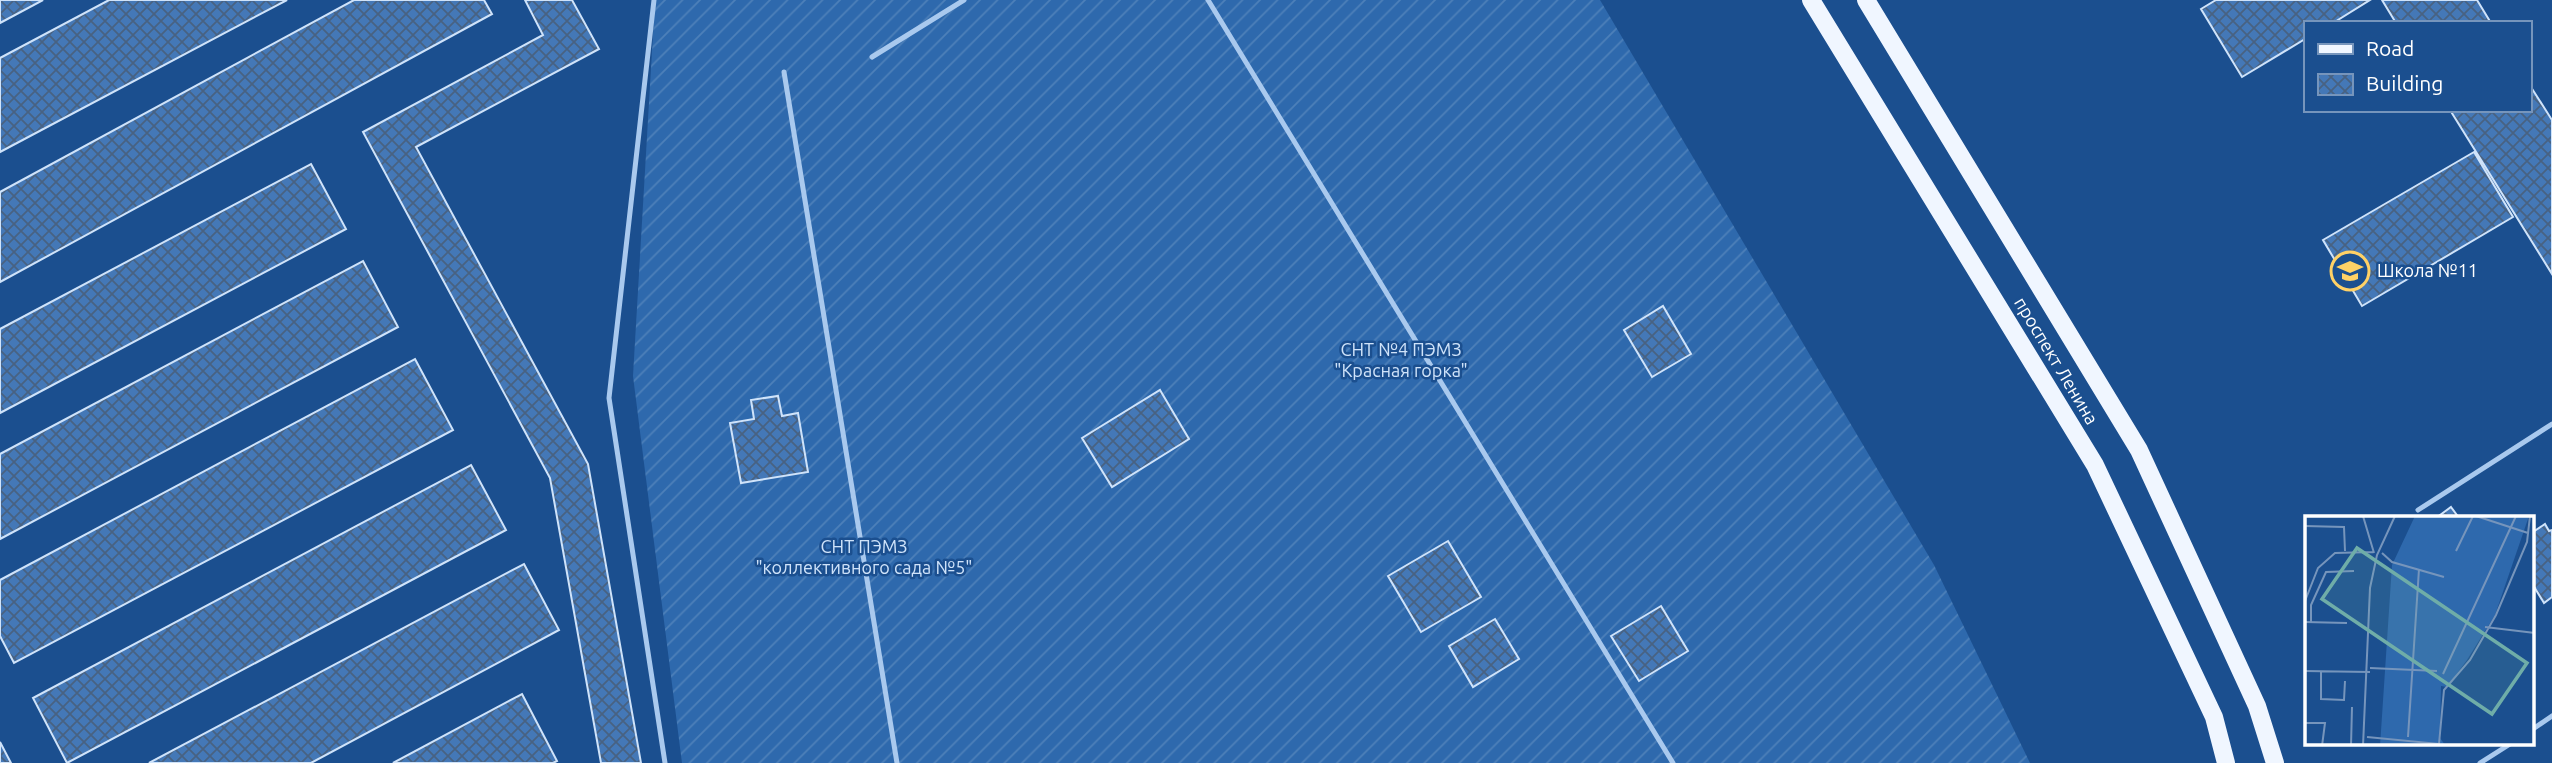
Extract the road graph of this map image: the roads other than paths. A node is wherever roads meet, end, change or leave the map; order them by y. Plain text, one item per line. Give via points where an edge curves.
1 (654, 0) edge
2 (964, 0) edge
3 (1208, 0) edge
4 (1811, 0) edge
5 (1866, 0) edge
6 (872, 57) dead end
7 (784, 72) dead end
8 (2552, 424) edge
9 (2418, 510) dead end
10 (2552, 716) edge
11 (2534, 728) edge
12 (2507, 746) edge
13 (664, 763) edge
14 (897, 763) edge
15 (1673, 763) edge
16 (2226, 763) edge
17 (2275, 763) edge
18 (2480, 763) edge

1 - 13 lane via 609,398
2 - 6 lane
3 - 15 lane
4 - 16 main road, проспект Ленина via 2095,465 2214,717
5 - 17 main road, проспект Ленина via 2139,450 2257,706
7 - 14 lane
8 - 9 lane
10 - 11 lane
12 - 18 lane

